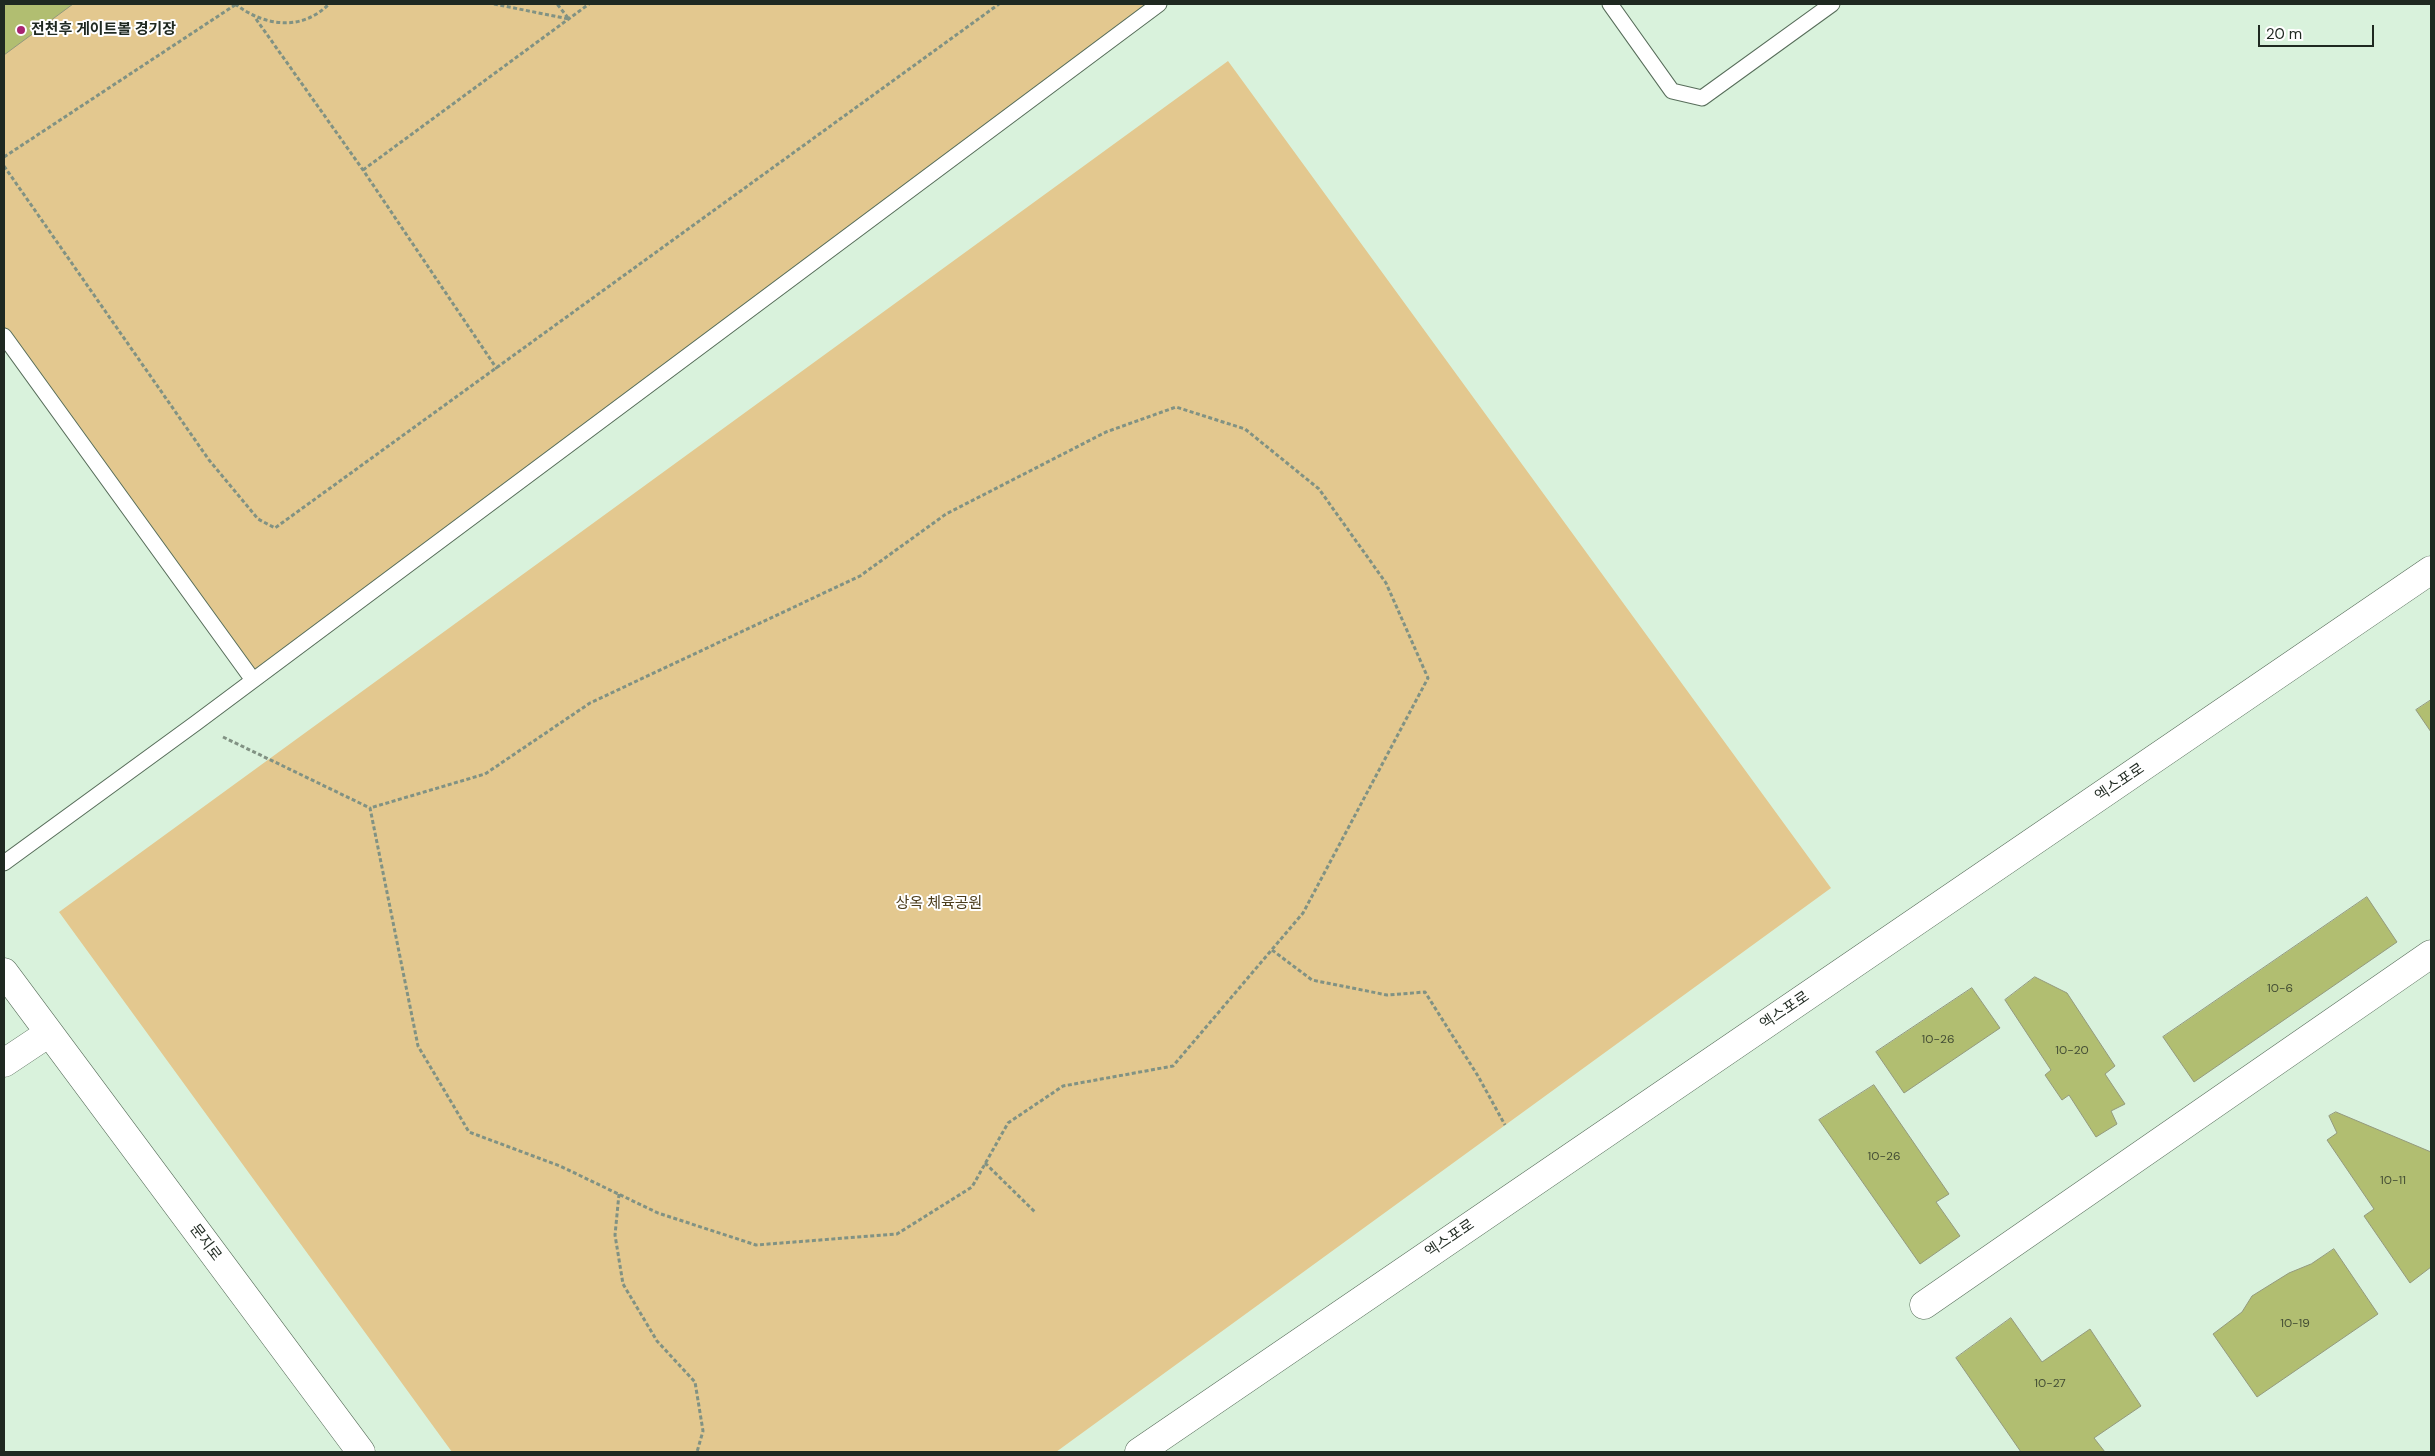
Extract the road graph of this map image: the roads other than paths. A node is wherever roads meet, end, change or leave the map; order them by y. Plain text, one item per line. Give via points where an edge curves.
1 (1159, 4) edge
2 (1610, 4) edge
3 (1832, 4) edge
4 (4, 336) edge
5 (2431, 570) edge
6 (253, 680) junction
7 (4, 863) edge
8 (2431, 954) edge
9 (4, 972) edge
10 (49, 1033) junction
11 (4, 1063) edge
12 (1924, 1305) dead end
13 (361, 1452) edge
14 (1139, 1452) edge

1 - 6 lane
2 - 3 lane via 1672,90 1702,98
4 - 6 lane
5 - 14 main road, 엑스포로
6 - 7 lane
8 - 12 main road
9 - 10 main road, 문지로
10 - 11 main road
10 - 13 main road, 문지로

